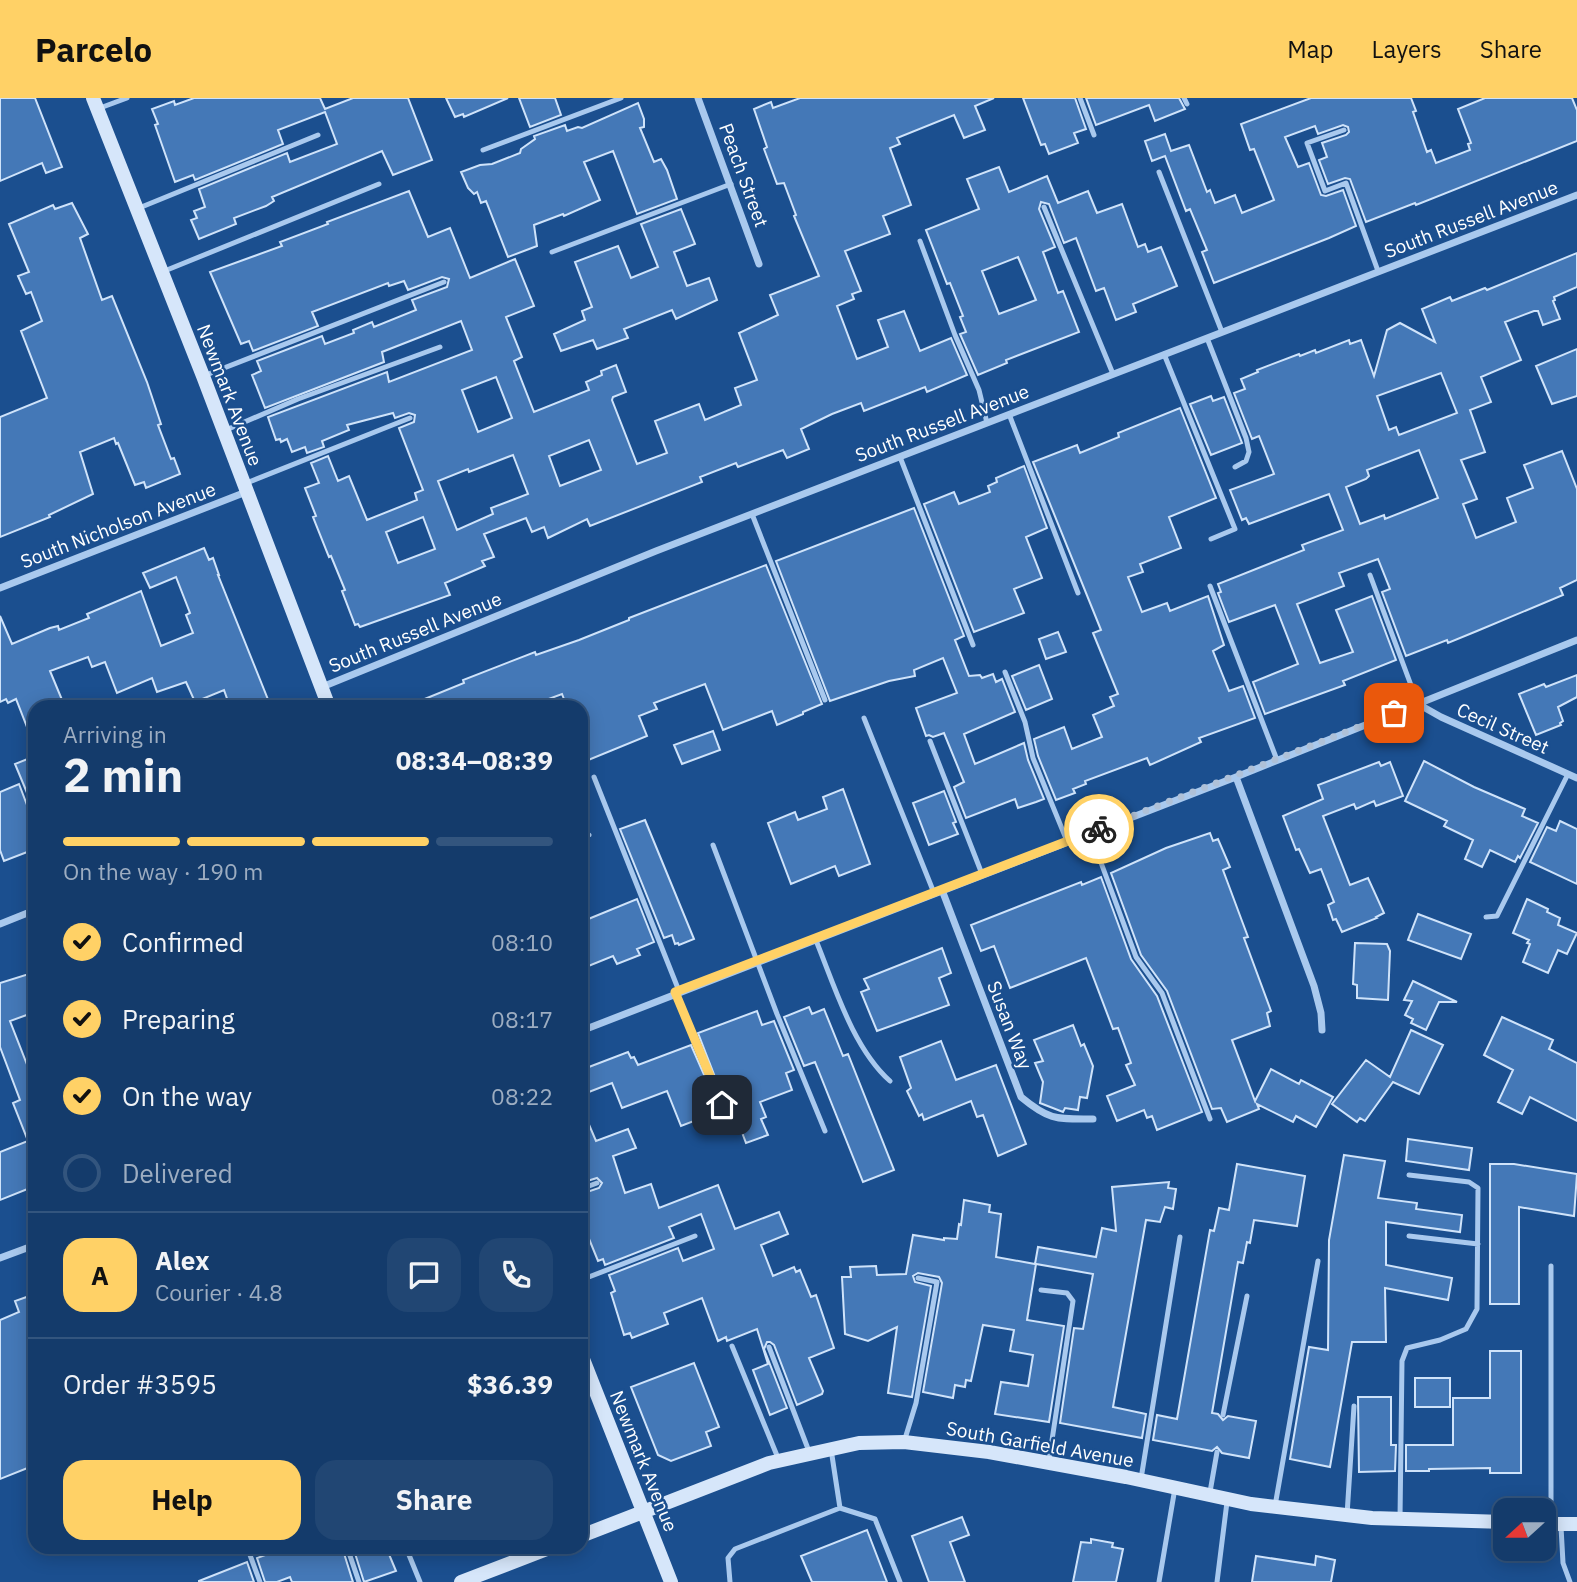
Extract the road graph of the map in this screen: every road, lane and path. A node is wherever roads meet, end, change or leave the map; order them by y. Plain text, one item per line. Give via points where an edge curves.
1 (127, 98) edge
2 (621, 98) edge
3 (698, 98) edge
4 (1080, 98) edge
5 (95, 104) edge
6 (1343, 130) dead end
7 (318, 135) dead end
8 (1094, 135) dead end
9 (483, 150) dead end
10 (1159, 172) dead end
11 (379, 184) dead end
12 (731, 184) junction
13 (1577, 195) edge
14 (1044, 208) dead end
15 (136, 209) junction
16 (920, 241) dead end
17 (552, 253) dead end
18 (759, 264) dead end
19 (1378, 271) junction
20 (162, 272) junction
21 (444, 282) dead end
22 (1222, 332) junction
23 (1207, 338) junction
24 (440, 347) dead end
25 (1164, 354) junction
26 (1113, 374) junction
27 (203, 376) junction
28 (1009, 415) junction
29 (410, 418) dead end
30 (987, 423) junction
31 (223, 432) junction
32 (900, 457) junction
33 (1236, 467) dead end
34 (245, 489) junction
35 (752, 514) junction
36 (1211, 538) dead end
37 (1370, 575) dead end
38 (1210, 586) dead end
39 (0, 588) edge
40 (1078, 593) dead end
41 (1577, 639) edge
42 (973, 645) dead end
43 (1005, 672) dead end
44 (322, 687) junction
45 (327, 700) edge
46 (825, 700) dead end
47 (1418, 704) junction
48 (864, 718) dead end
49 (930, 741) dead end
50 (1277, 760) junction
51 (1568, 774) junction
52 (594, 777) dead end
53 (1236, 777) junction
54 (1577, 778) edge
55 (1090, 833) junction
56 (1067, 842) junction
57 (713, 845) dead end
58 (982, 874) junction
59 (938, 891) junction
60 (28, 914) edge
61 (1486, 918) dead end
62 (0, 924) edge
63 (815, 938) junction
64 (758, 960) junction
65 (677, 992) junction
66 (588, 1028) edge
67 (1322, 1030) dead end
68 (890, 1081) dead end
69 (722, 1105) dead end
70 (1093, 1119) dead end
71 (1210, 1119) dead end
72 (825, 1130) dead end
73 (1409, 1174) dead end
74 (597, 1183) dead end
75 (588, 1186) edge
76 (695, 1236) dead end
77 (1409, 1236) dead end
78 (1180, 1237) dead end
79 (1478, 1244) junction
80 (28, 1247) edge
81 (0, 1258) edge
82 (1318, 1261) dead end
83 (1551, 1266) dead end
84 (588, 1277) edge
85 (918, 1278) dead end
86 (1041, 1290) dead end
87 (1247, 1296) dead end
88 (732, 1346) dead end
89 (769, 1347) dead end
90 (588, 1372) edge
91 (1354, 1406) dead end
92 (1223, 1415) dead end
93 (904, 1442) junction
94 (831, 1449) junction
95 (1217, 1452) dead end
96 (810, 1454) junction
97 (779, 1461) junction
98 (1048, 1463) junction
99 (1141, 1481) junction
100 (1175, 1488) junction
101 (1210, 1496) junction
102 (1552, 1498) edge
103 (1227, 1499) junction
104 (1275, 1507) junction
105 (840, 1508) junction
106 (643, 1511) junction
107 (1347, 1515) junction
108 (1400, 1518) junction
109 (1493, 1522) edge
110 (1556, 1524) edge
111 (1577, 1524) edge
112 (588, 1533) edge
113 (1556, 1538) edge
114 (250, 1554) edge
115 (349, 1554) edge
116 (409, 1554) edge
117 (534, 1554) edge
118 (260, 1582) edge
119 (359, 1582) edge
120 (420, 1582) edge
121 (461, 1582) edge
122 (671, 1582) edge
123 (730, 1582) edge
124 (900, 1582) edge
125 (1159, 1582) edge
126 (1217, 1582) edge
127 (1570, 1582) edge

1 - 5 lane
2 - 9 lane
3 - 12 street, Peach Street
4 - 8 lane
5 - 15 main road, Newmark Avenue
6 - 19 lane via 1307,143 1325,191 1346,183
7 - 15 lane
10 - 22 lane
11 - 20 lane
12 - 17 lane
12 - 18 street, Peach Street
13 - 19 street, South Russell Avenue
14 - 26 lane
15 - 20 main road, Newmark Avenue
16 - 30 lane via 979,390
19 - 22 street, South Russell Avenue
20 - 27 main road, Newmark Avenue
21 - 27 lane
22 - 23 street, South Russell Avenue
23 - 25 street, South Russell Avenue
23 - 33 lane via 1246,438 1246,461
24 - 31 lane
25 - 26 street, South Russell Avenue
25 - 36 lane via 1235,529
26 - 28 street, South Russell Avenue
27 - 31 main road, Newmark Avenue
28 - 30 street, South Russell Avenue
28 - 40 lane
29 - 34 lane
30 - 32 street, South Russell Avenue
31 - 34 main road, Newmark Avenue
32 - 35 street, South Russell Avenue
32 - 42 lane
34 - 39 street, South Nicholson Avenue
34 - 44 main road, Newmark Avenue
35 - 44 street, South Russell Avenue
35 - 46 lane
37 - 47 lane
38 - 50 lane
41 - 47 street
43 - 56 lane
44 - 45 main road, Newmark Avenue
47 - 50 street
47 - 51 street, Cecil Street
48 - 59 lane
49 - 58 lane
50 - 53 street
51 - 54 street, Cecil Street
51 - 61 lane via 1497,916
52 - 65 lane
53 - 55 street
53 - 67 street via 1314,986
55 - 56 street
55 - 71 lane via 1136,957 1162,993
56 - 58 street
57 - 64 lane
58 - 59 street
59 - 63 street
59 - 70 street, Susan Way via 1021,1097 1038,1112 1057,1119
60 - 62 street
63 - 64 street
63 - 68 lane via 864,1050
64 - 65 street
64 - 72 lane
65 - 66 street
65 - 69 lane
73 - 79 lane via 1469,1182 1478,1188
74 - 75 lane
76 - 84 lane
77 - 79 lane
78 - 99 lane
79 - 108 lane via 1477,1309 1466,1329 1407,1348 1402,1361
80 - 81 street
82 - 104 lane
83 - 102 lane
85 - 93 lane via 937,1282 916,1403
86 - 98 lane via 1067,1293 1073,1301
87 - 92 lane
88 - 97 lane
89 - 96 lane
90 - 106 main road, Newmark Avenue
91 - 107 lane
93 - 94 main road, South Garfield Avenue
93 - 98 main road, South Garfield Avenue
94 - 96 main road, South Garfield Avenue
94 - 105 lane
95 - 101 lane
96 - 97 main road, South Garfield Avenue
97 - 106 main road, South Garfield Avenue
98 - 99 main road, South Garfield Avenue
99 - 100 main road, South Garfield Avenue
100 - 101 main road, South Garfield Avenue
100 - 125 lane
101 - 103 main road, South Garfield Avenue
103 - 104 main road, South Garfield Avenue
103 - 126 lane
104 - 107 main road, South Garfield Avenue
105 - 123 lane via 735,1549 728,1558
105 - 124 lane via 875,1518
106 - 112 main road, South Garfield Avenue
106 - 122 main road, Newmark Avenue
107 - 108 main road, South Garfield Avenue
108 - 109 main road, South Garfield Avenue
110 - 111 main road
113 - 127 lane
114 - 118 lane
115 - 119 lane
116 - 120 lane
117 - 121 main road

